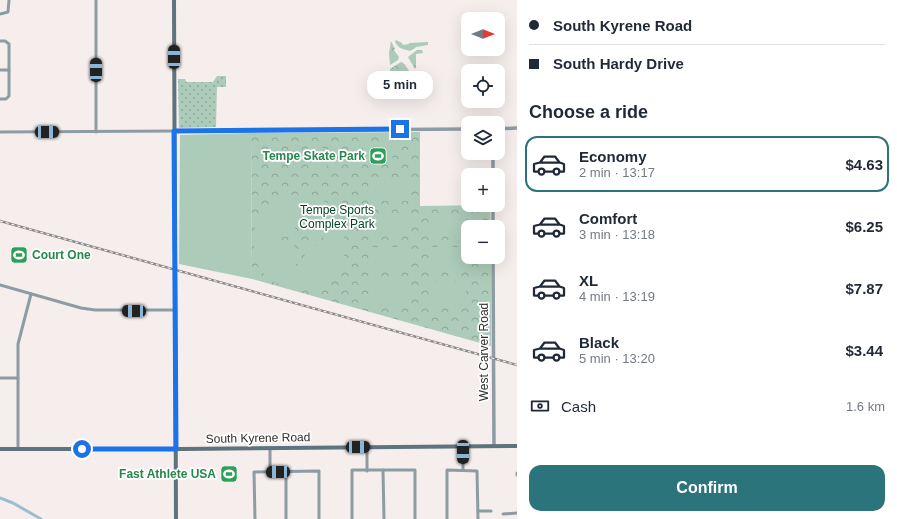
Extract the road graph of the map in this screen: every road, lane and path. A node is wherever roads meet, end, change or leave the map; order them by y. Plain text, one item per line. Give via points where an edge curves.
1 (9, 0) edge
2 (96, 0) edge
3 (174, 0) edge
4 (0, 14) edge
5 (0, 41) edge
6 (0, 70) edge
7 (9, 70) junction
8 (0, 99) edge
9 (461, 128) edge
10 (517, 128) edge
11 (505, 129) edge
12 (174, 131) junction
13 (0, 132) edge
14 (96, 132) junction
15 (493, 264) edge
16 (0, 285) edge
17 (31, 294) junction
18 (176, 310) junction
19 (0, 378) edge
20 (18, 378) junction
21 (463, 446) junction
22 (494, 446) junction
23 (517, 446) edge
24 (367, 447) junction
25 (270, 448) junction
26 (0, 449) edge
27 (18, 449) junction
28 (176, 449) junction
29 (383, 470) junction
30 (463, 470) junction
31 (367, 471) junction
32 (270, 472) junction
33 (286, 472) junction
34 (478, 511) junction
35 (491, 511) dead end
36 (517, 513) edge
37 (503, 514) dead end
38 (176, 519) edge
39 (255, 519) edge
40 (286, 519) edge
41 (318, 519) edge
42 (352, 519) edge
43 (384, 519) edge
44 (415, 519) edge
45 (447, 519) edge
46 (478, 519) edge

1 - 4 street via 8,12
2 - 14 street
3 - 12 main road
5 - 7 street via 9,44
6 - 7 street
7 - 8 street via 9,96
9 - 12 street
10 - 11 street
12 - 14 street
12 - 18 main road
13 - 14 street
15 - 22 street, West Carver Road
16 - 17 street
17 - 18 street via 95,310
17 - 20 street via 19,339
18 - 28 main road
19 - 20 street
20 - 27 street
21 - 22 main road, South Kyrene Road
21 - 24 main road, South Kyrene Road
21 - 30 street
22 - 23 main road, South Kyrene Road
24 - 25 main road, South Kyrene Road
24 - 31 street
25 - 28 main road, South Kyrene Road
25 - 32 street
26 - 27 main road, South Kyrene Road
27 - 28 main road, South Kyrene Road
28 - 38 main road
29 - 31 street
29 - 43 street
29 - 44 street via 415,470
30 - 34 street via 477,471
30 - 45 street via 447,470
31 - 42 street via 352,470
32 - 33 street
32 - 39 street via 254,472
33 - 40 street
33 - 41 street via 319,471
34 - 35 street
34 - 46 street
36 - 37 street

